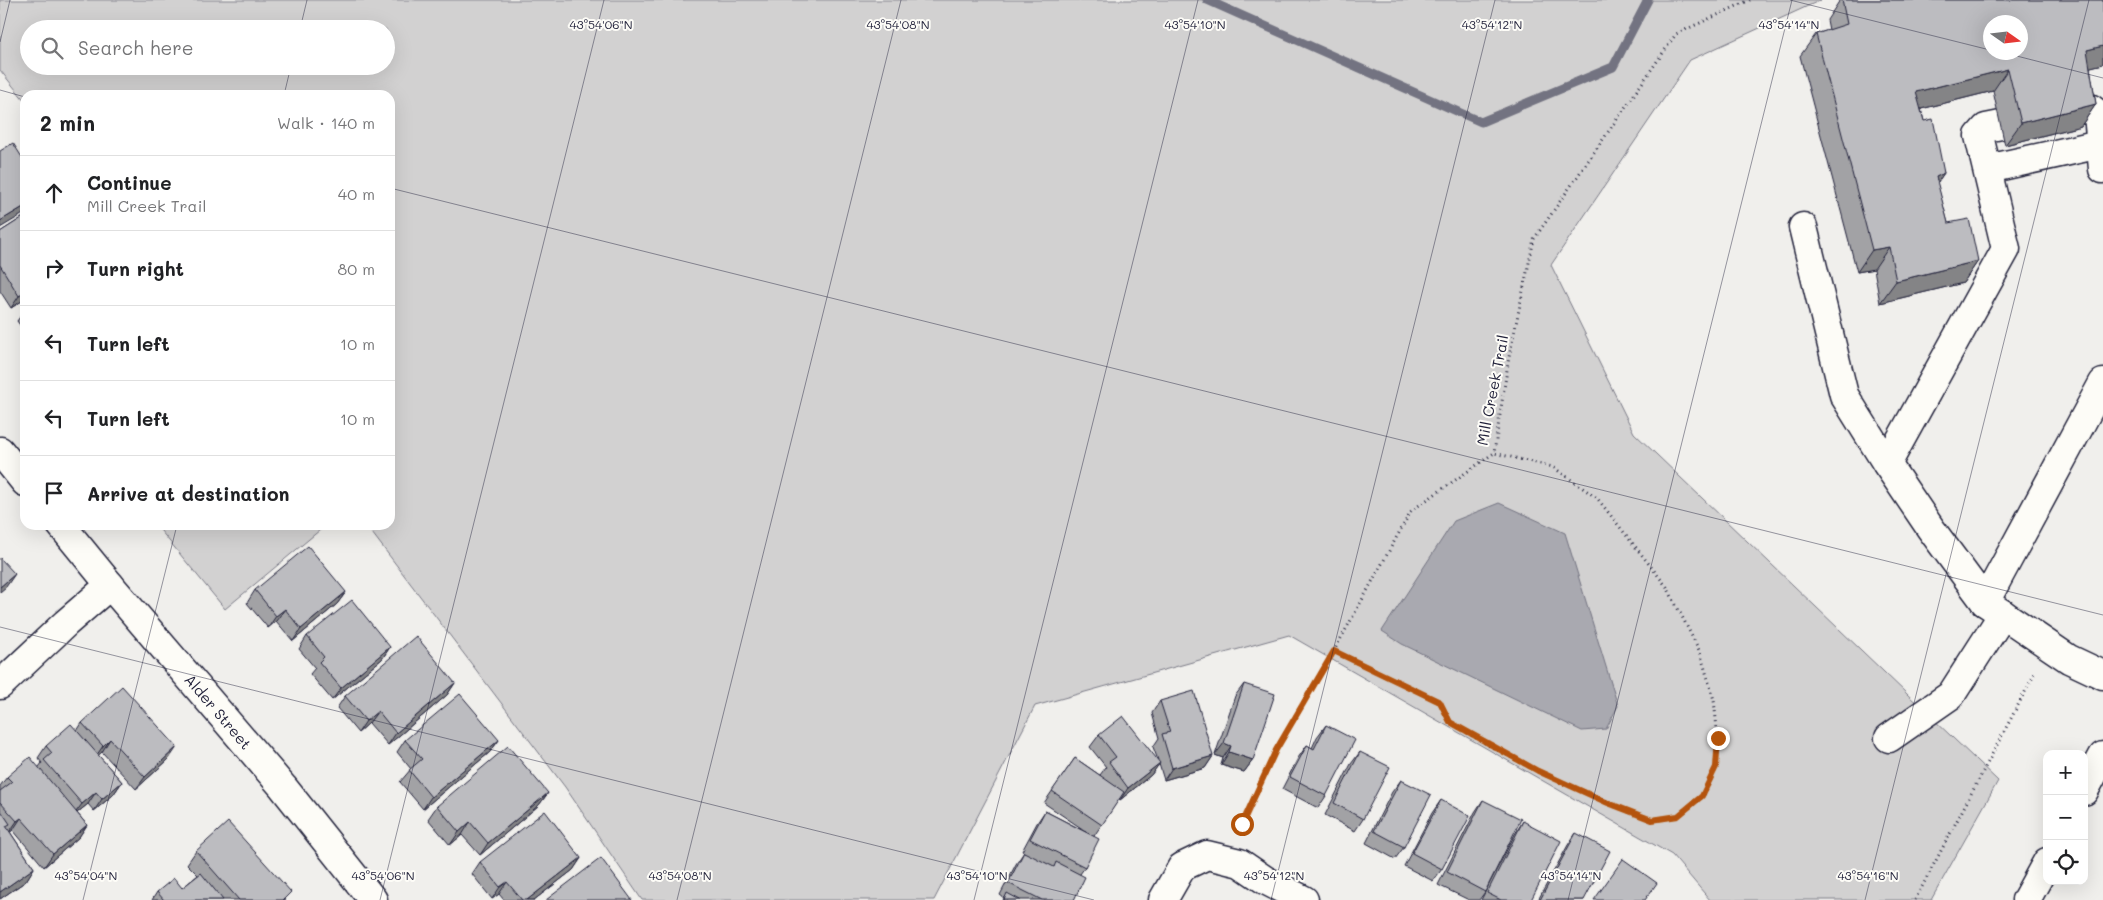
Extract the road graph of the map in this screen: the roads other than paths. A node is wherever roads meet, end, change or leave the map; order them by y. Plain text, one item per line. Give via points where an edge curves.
1 (2078, 110) edge
2 (2001, 125) dead end
3 (2102, 156) edge
4 (1988, 169) junction
5 (1803, 227) dead end
6 (2103, 383) edge
7 (0, 451) edge
8 (1887, 464) junction
9 (20, 476) edge
10 (65, 530) edge
11 (110, 585) junction
12 (1994, 608) junction
13 (2103, 675) edge
14 (0, 685) edge
15 (1889, 738) dead end
16 (2103, 756) edge
17 (2088, 784) edge
18 (2043, 869) edge
19 (373, 900) edge
20 (1163, 900) edge
21 (1304, 900) edge
22 (2026, 900) edge

1 - 3 street via 2090,108 2098,114
2 - 4 street via 1986,128 1979,136
3 - 4 street
4 - 8 street via 2006,249
5 - 8 street via 1844,395
6 - 12 street
7 - 9 street
8 - 12 street via 1932,529
10 - 11 street, Alder Street
11 - 14 street
11 - 19 street, Alder Street via 283,787
12 - 13 street via 2069,659
12 - 15 street via 1951,695
16 - 17 street
18 - 22 street
20 - 21 street via 1182,867 1207,855 1240,863

